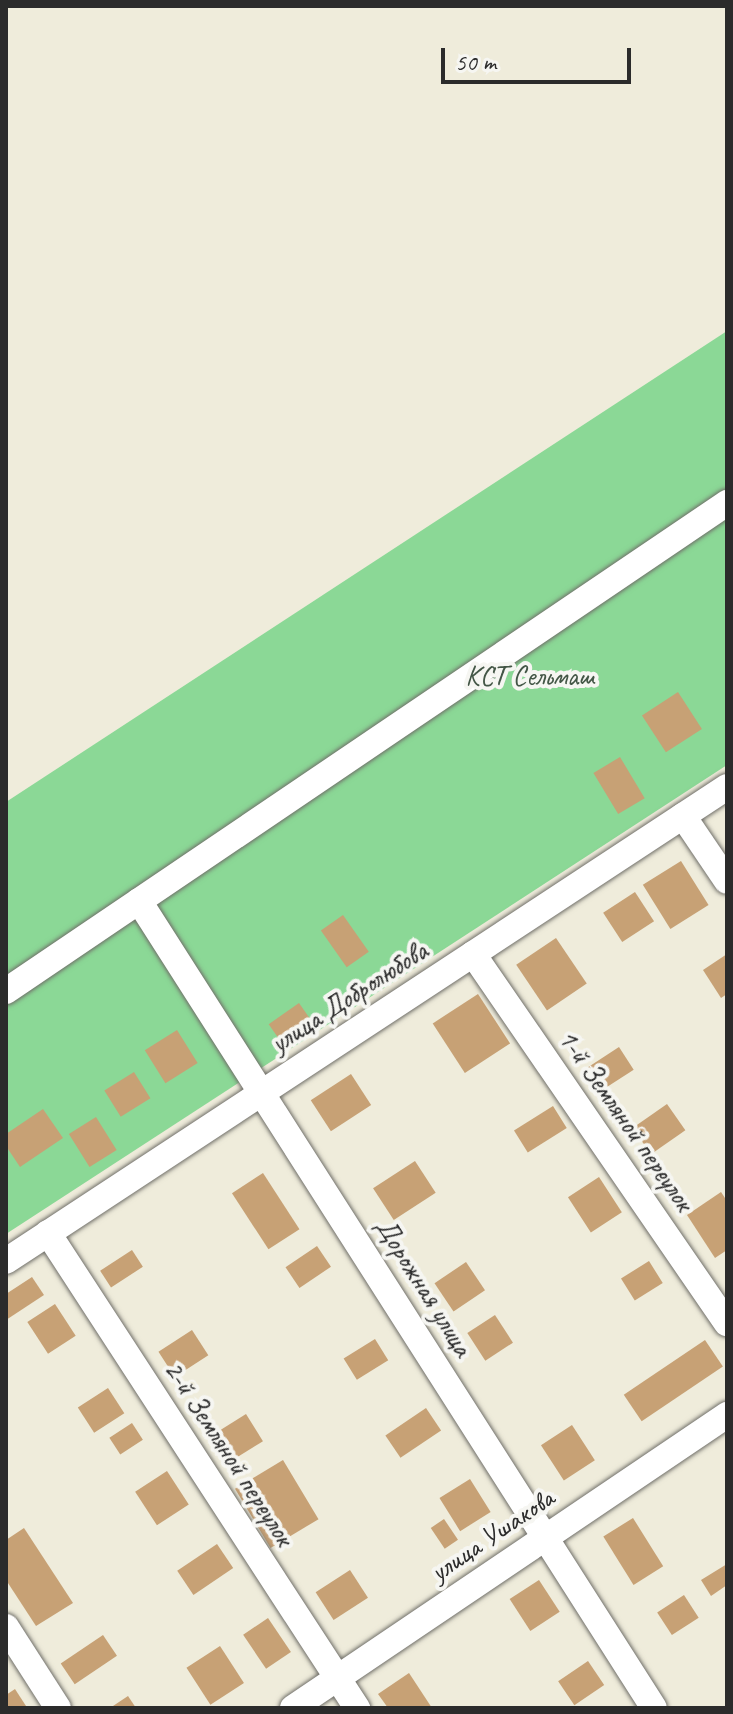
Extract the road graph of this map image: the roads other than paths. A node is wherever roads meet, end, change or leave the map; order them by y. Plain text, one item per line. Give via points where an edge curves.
1 (727, 503) edge
2 (727, 787) edge
3 (683, 816) junction
4 (727, 881) edge
5 (139, 901) junction
6 (473, 954) junction
7 (6, 991) edge
8 (262, 1092) junction
9 (48, 1233) junction
10 (6, 1261) edge
11 (727, 1323) edge
12 (727, 1415) edge
13 (545, 1538) junction
14 (6, 1627) edge
15 (338, 1678) junction
16 (58, 1708) edge
17 (293, 1708) edge
18 (357, 1708) edge
19 (654, 1708) edge

1 - 5 street
2 - 3 street, улица Добролюбова
3 - 4 street
3 - 6 street, улица Добролюбова
5 - 7 street
5 - 8 street, Дорожная улица
6 - 8 street, улица Добролюбова
6 - 11 street, 1-й Земляной переулок
8 - 9 street, улица Добролюбова
8 - 13 street, Дорожная улица
9 - 10 street, улица Добролюбова
9 - 15 street, 2-й Земляной переулок
12 - 13 street, улица Ушакова
13 - 15 street, улица Ушакова
13 - 19 street, Дорожная улица
14 - 16 street
15 - 17 street, улица Ушакова
15 - 18 street, 2-й Земляной переулок

